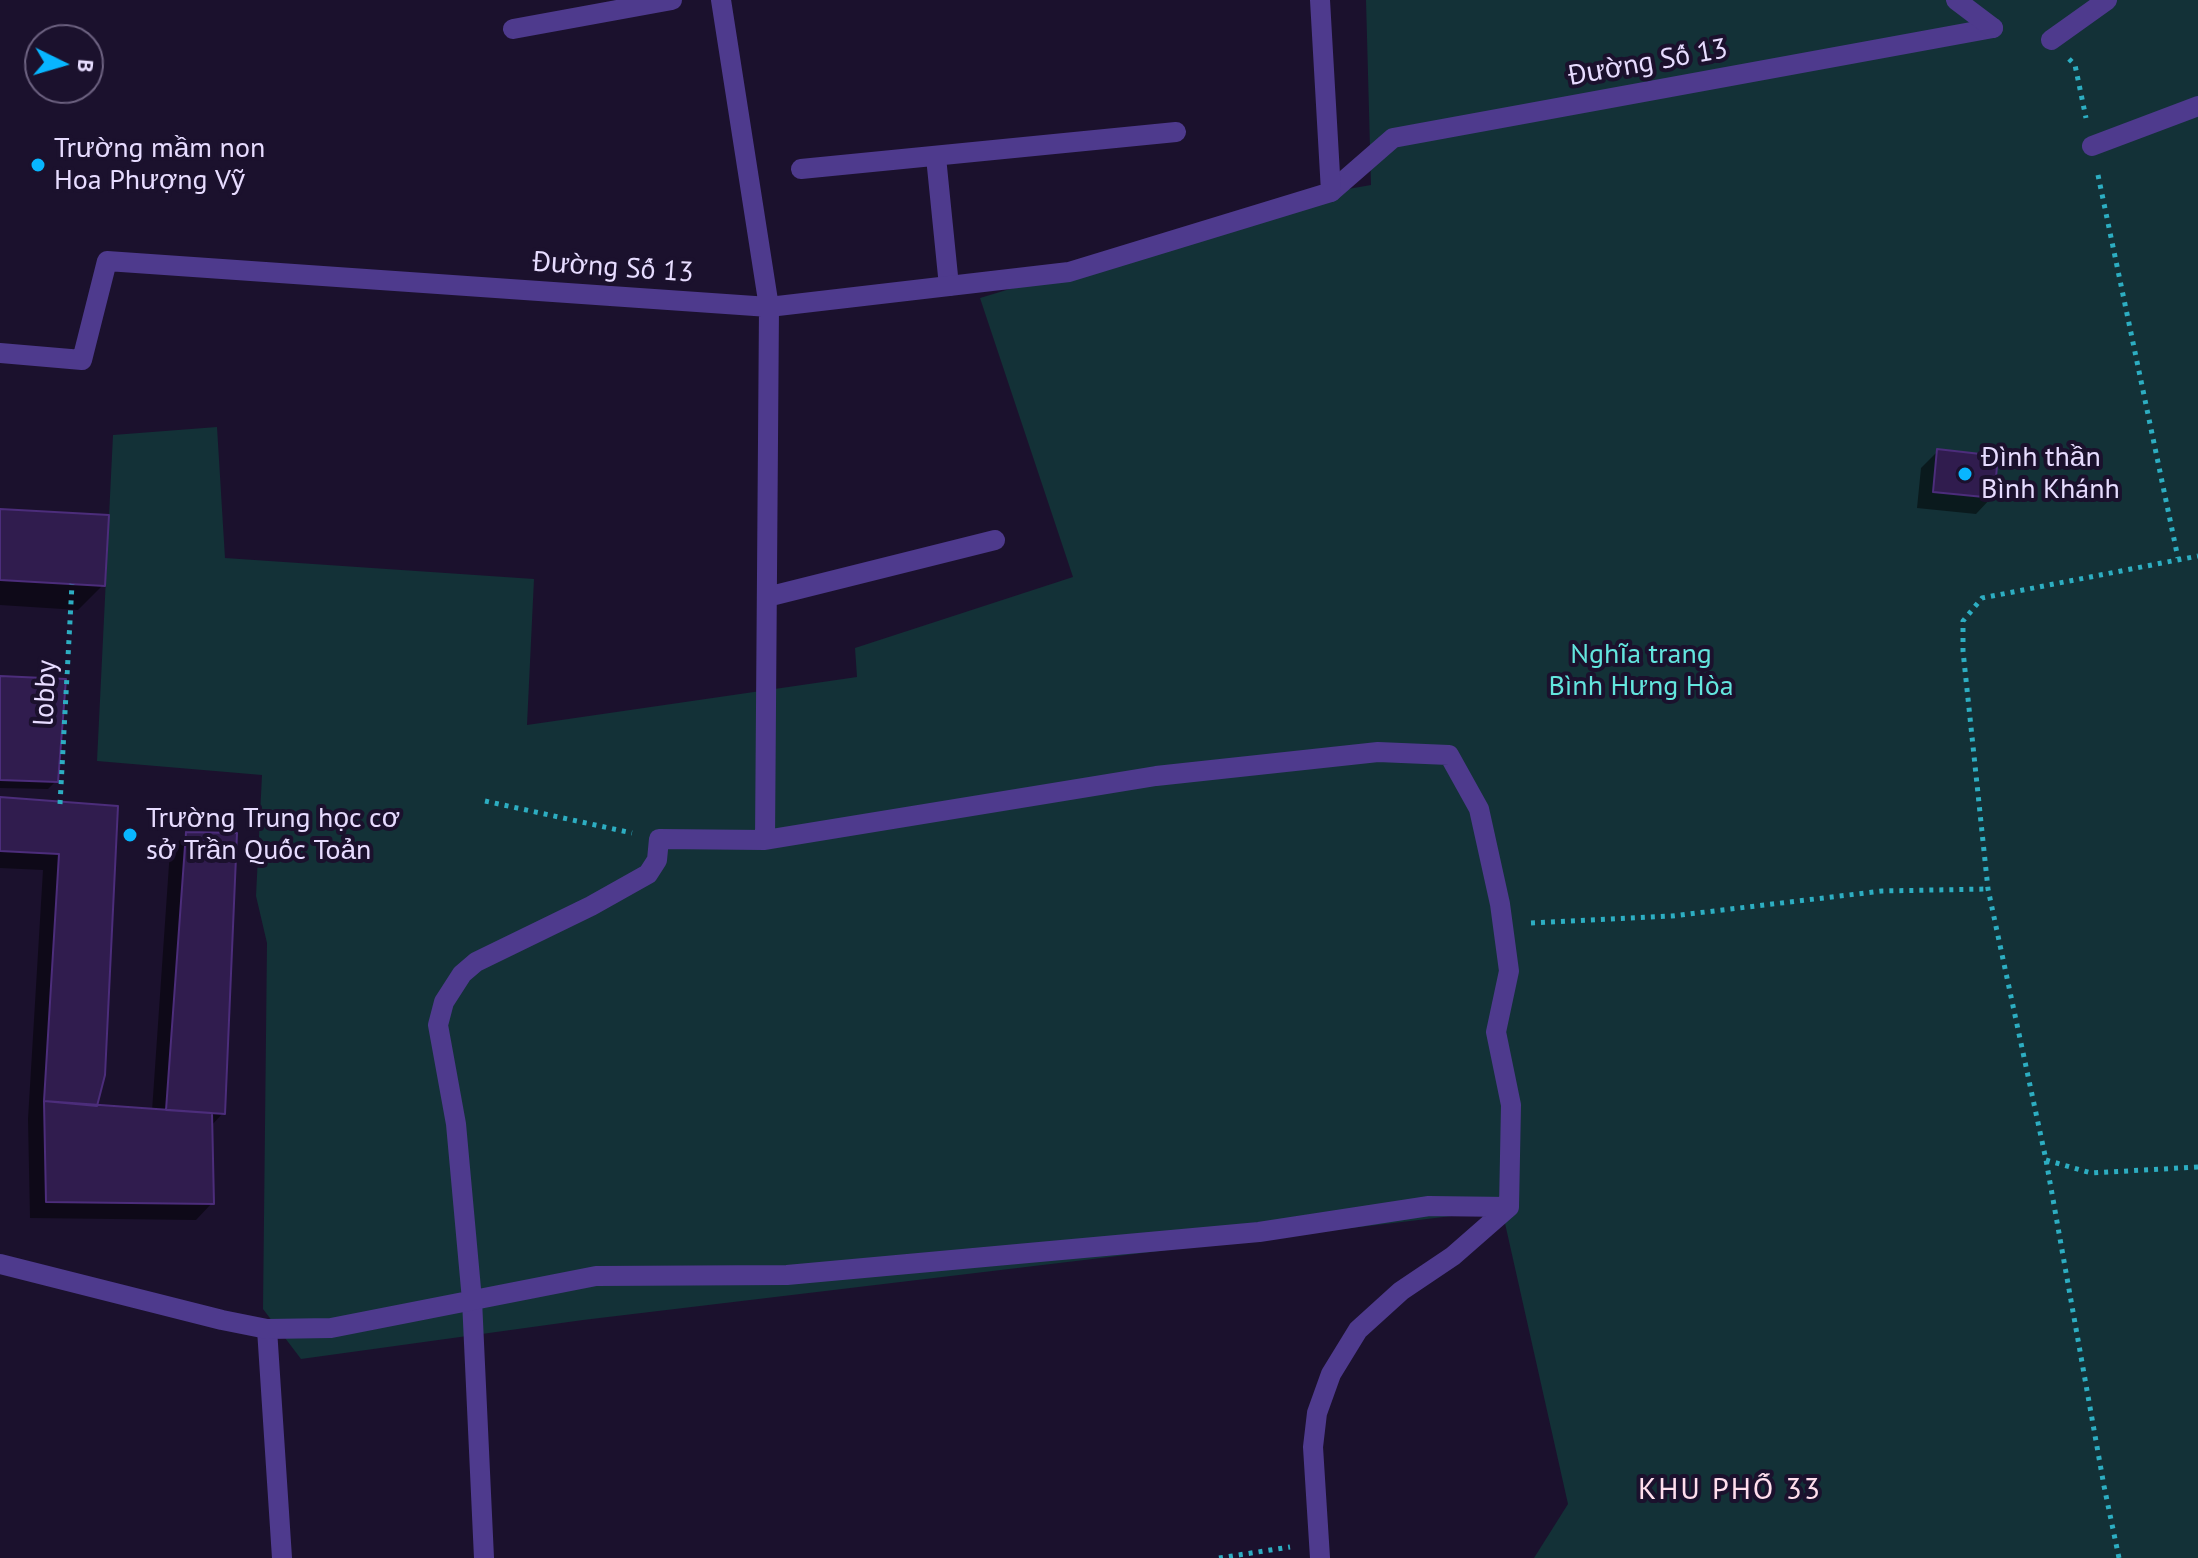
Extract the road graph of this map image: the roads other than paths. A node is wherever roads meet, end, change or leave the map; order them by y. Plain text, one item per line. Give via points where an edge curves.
1 (672, 0) edge
2 (721, 0) edge
3 (1320, 0) edge
4 (1956, 0) edge
5 (2107, 0) edge
6 (513, 29) dead end
7 (2051, 40) road end
8 (2198, 106) edge
9 (1176, 132) dead end
10 (2092, 146) road end
11 (936, 157) junction
12 (801, 169) dead end
13 (1331, 192) junction
14 (949, 286) junction
15 (769, 307) junction
16 (0, 353) edge
17 (995, 540) dead end
18 (767, 597) junction
19 (765, 840) junction
20 (1509, 1207) junction
21 (0, 1264) edge
22 (472, 1300) junction
23 (267, 1329) junction
24 (1319, 1550) edge
25 (282, 1558) edge
26 (484, 1558) edge

1 - 6 street
2 - 15 street
3 - 13 street
4 - 13 street, Đường Số 13 via 1993,28 1393,138
5 - 7 street
8 - 10 street
9 - 11 street
11 - 12 street
11 - 14 street
13 - 14 street via 1069,272
14 - 15 street
15 - 16 street, Đường Số 13 via 107,261 82,360
15 - 18 street
17 - 18 street
18 - 19 street
19 - 20 street via 1156,776 1378,752 1449,755 1479,809 1503,925 1509,971 1496,1032 1511,1105
19 - 22 street via 659,839 657,860 648,874 476,962 444,1002 438,1025 456,1124
20 - 22 street via 1429,1206 1259,1232 787,1275 596,1276
20 - 24 street via 1358,1330 1331,1374 1317,1413 1313,1447
21 - 23 street
22 - 23 street via 331,1328
22 - 26 street
23 - 25 street

